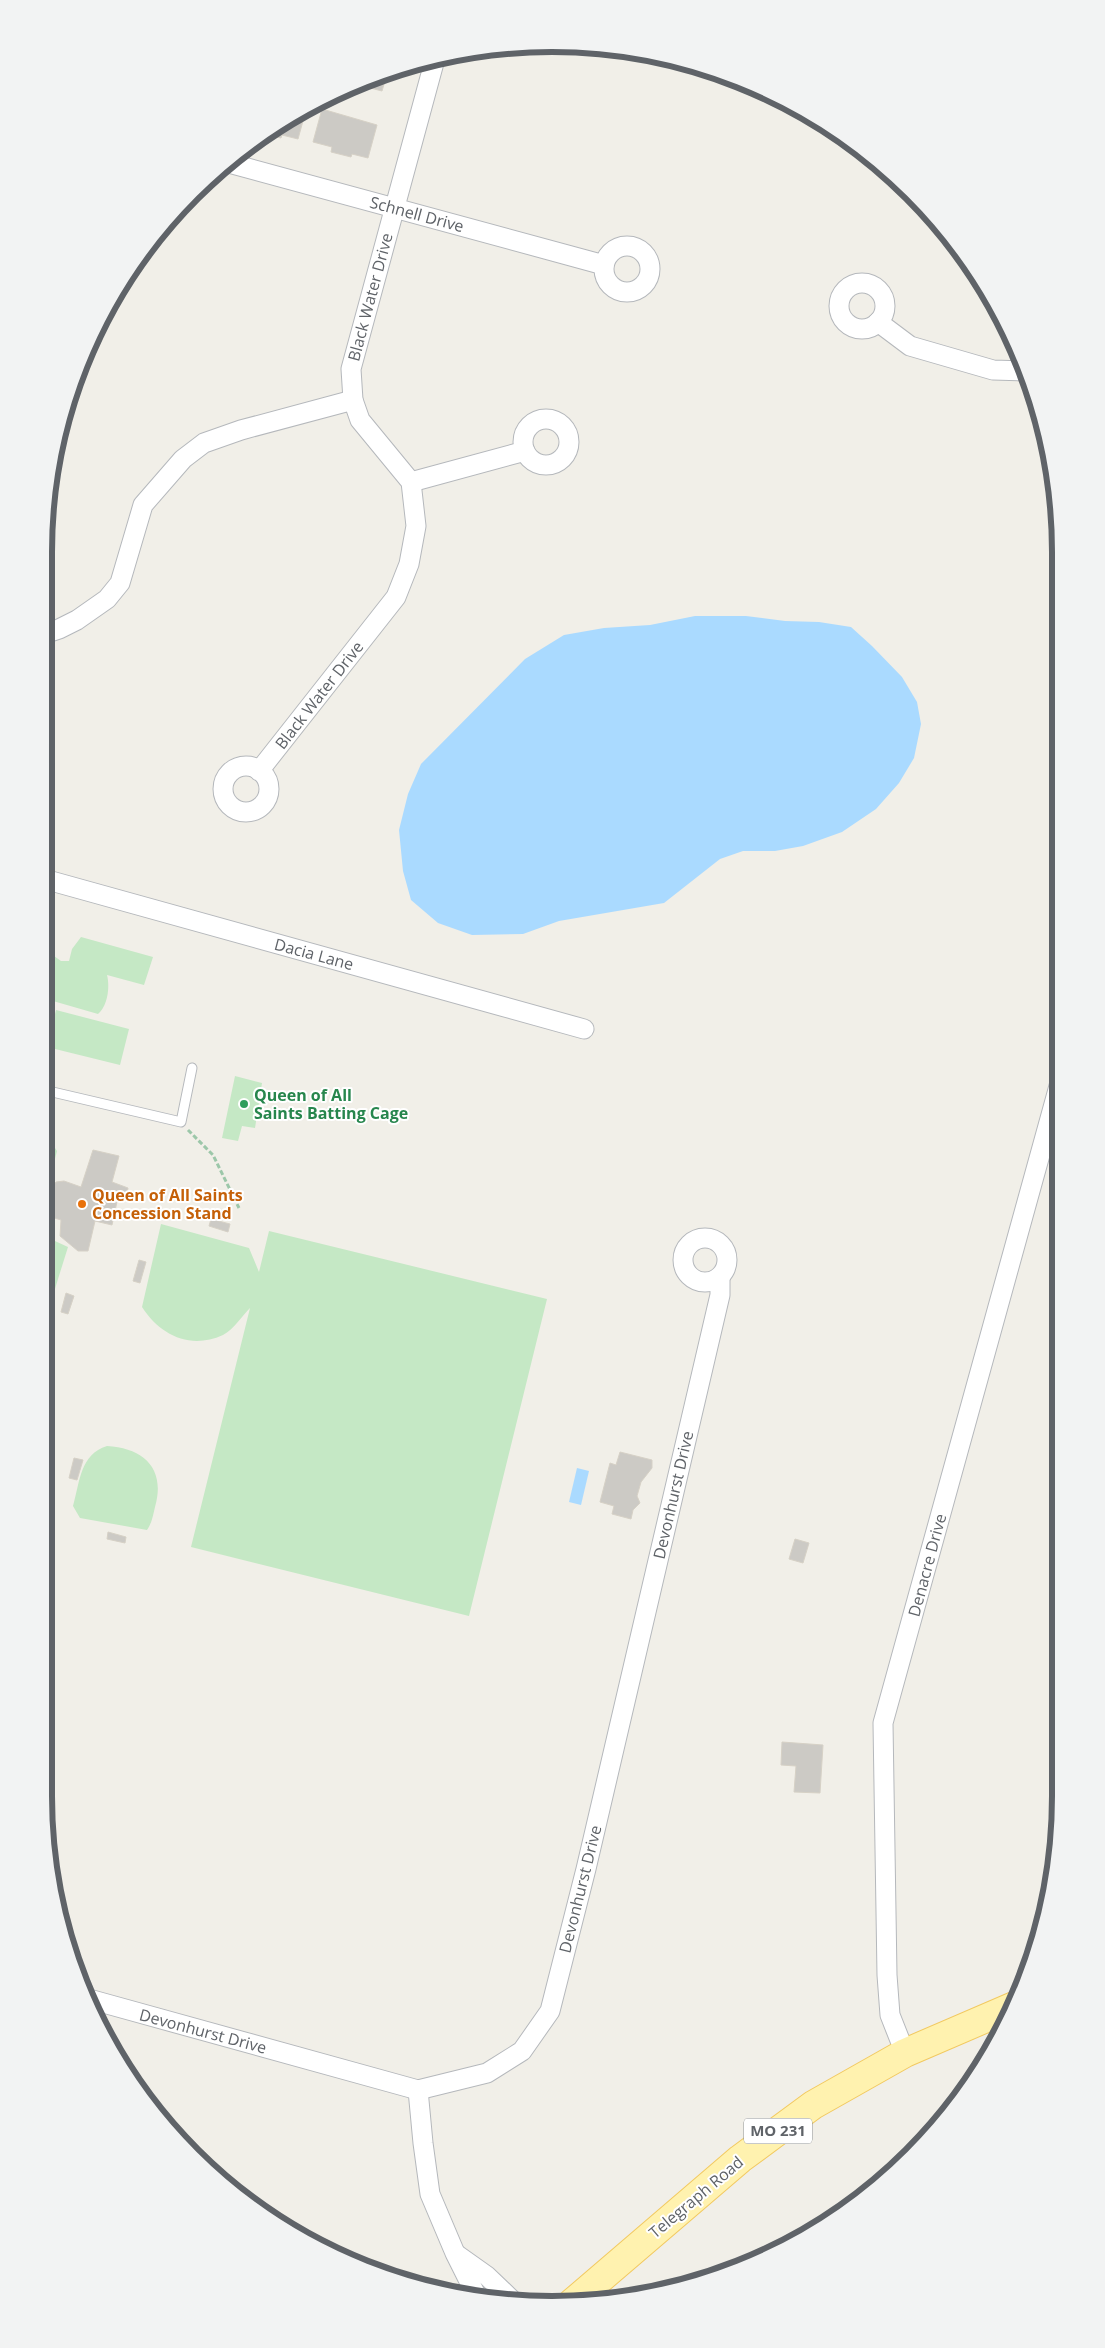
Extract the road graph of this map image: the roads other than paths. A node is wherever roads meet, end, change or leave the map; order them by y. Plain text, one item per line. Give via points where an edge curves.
1 (433, 68) edge
2 (237, 165) edge
3 (394, 208) junction
4 (604, 265) dead end
5 (878, 322) dead end
6 (1018, 372) edge
7 (353, 400) junction
8 (524, 451) dead end
9 (411, 482) junction
10 (52, 631) edge
11 (259, 771) dead end
12 (52, 882) edge
13 (584, 1029) dead end
14 (192, 1068) dead end
15 (52, 1092) edge
16 (1052, 1111) edge
17 (720, 1278) dead end
18 (97, 2001) edge
19 (1004, 2010) edge
20 (904, 2053) junction
21 (418, 2090) junction
22 (455, 2253) junction
23 (473, 2289) edge
24 (504, 2293) edge
25 (582, 2294) edge

1 - 3 street, Black Water Drive
2 - 3 street, Schnell Drive
3 - 4 street, Schnell Drive
3 - 7 street, Black Water Drive via 352,369
5 - 6 street via 910,346 993,370
7 - 9 street, Black Water Drive via 360,420
7 - 10 street via 240,430 204,443 183,459 143,505 120,583 107,599 77,620
8 - 9 street
9 - 11 street, Black Water Drive via 416,526 409,564 396,597
12 - 13 street, Dacia Lane
14 - 15 lane via 181,1122
16 - 20 street, Denacre Drive via 884,1723 887,1975 890,2015
17 - 21 street, Devonhurst Drive via 717,1305 550,2011 522,2051 501,2066 487,2074
18 - 21 street, Devonhurst Drive
19 - 20 main road, Telegraph Road / MO 231
20 - 25 main road, Telegraph Road / MO 231 via 813,2106 773,2134
21 - 22 street via 430,2194
22 - 23 street
22 - 24 street

